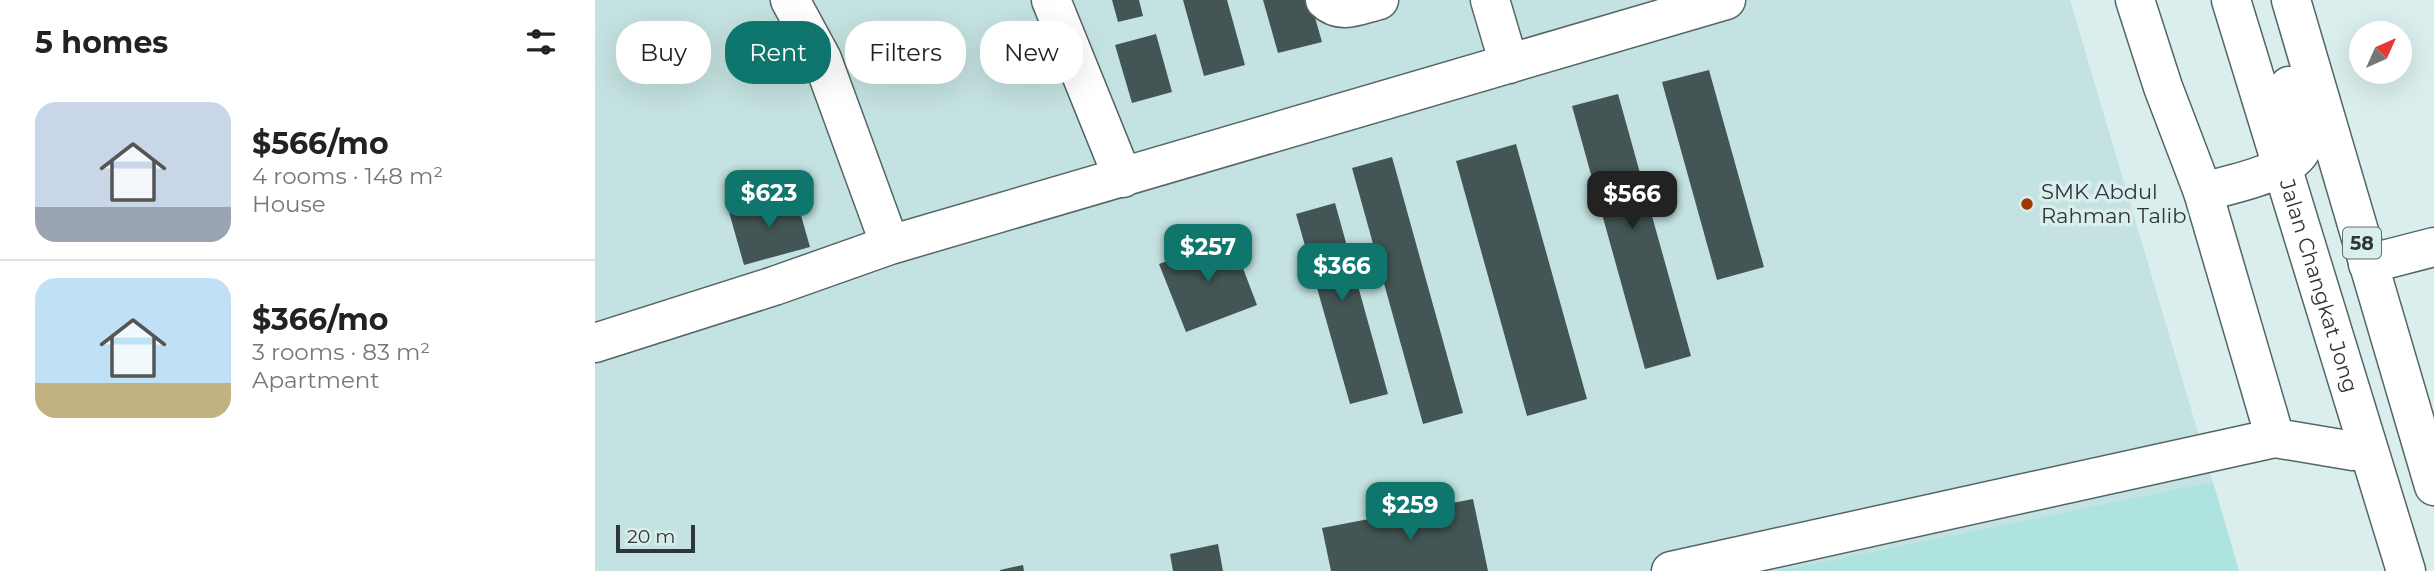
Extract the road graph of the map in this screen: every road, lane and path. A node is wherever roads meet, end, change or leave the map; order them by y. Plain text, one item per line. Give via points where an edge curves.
1 (790, 0) edge
2 (1051, 0) edge
3 (1325, 0) edge
4 (1379, 0) edge
5 (1490, 0) edge
6 (1726, 0) edge
7 (2135, 0) edge
8 (2231, 0) edge
9 (2264, 0) edge
10 (2291, 0) edge
11 (1509, 64) junction
12 (2269, 172) junction
13 (1123, 178) junction
14 (2203, 192) junction
15 (890, 245) junction
16 (2434, 247) edge
17 (2368, 264) junction
18 (595, 343) edge
19 (2275, 438) junction
20 (2353, 450) junction
21 (2434, 486) edge
22 (2434, 492) edge
23 (2403, 560) edge
24 (1671, 571) edge

1 - 15 main road via 822,59
2 - 13 main road
3 - 4 main road via 1342,10
5 - 11 main road
6 - 11 main road
7 - 14 main road
8 - 12 main road, Jalan Changkat Jong
9 - 12 main road via 2303,132 2303,146 2296,157
10 - 17 main road, 58
11 - 13 main road
12 - 14 main road
12 - 20 main road via 2336,409
12 - 22 main road via 2300,172 2313,181 2322,196 2369,347
12 - 23 main road, Jalan Changkat Jong
13 - 15 main road
14 - 19 main road
15 - 18 main road
16 - 17 main road
17 - 21 main road, 58
19 - 20 main road
19 - 24 main road
20 - 23 main road

